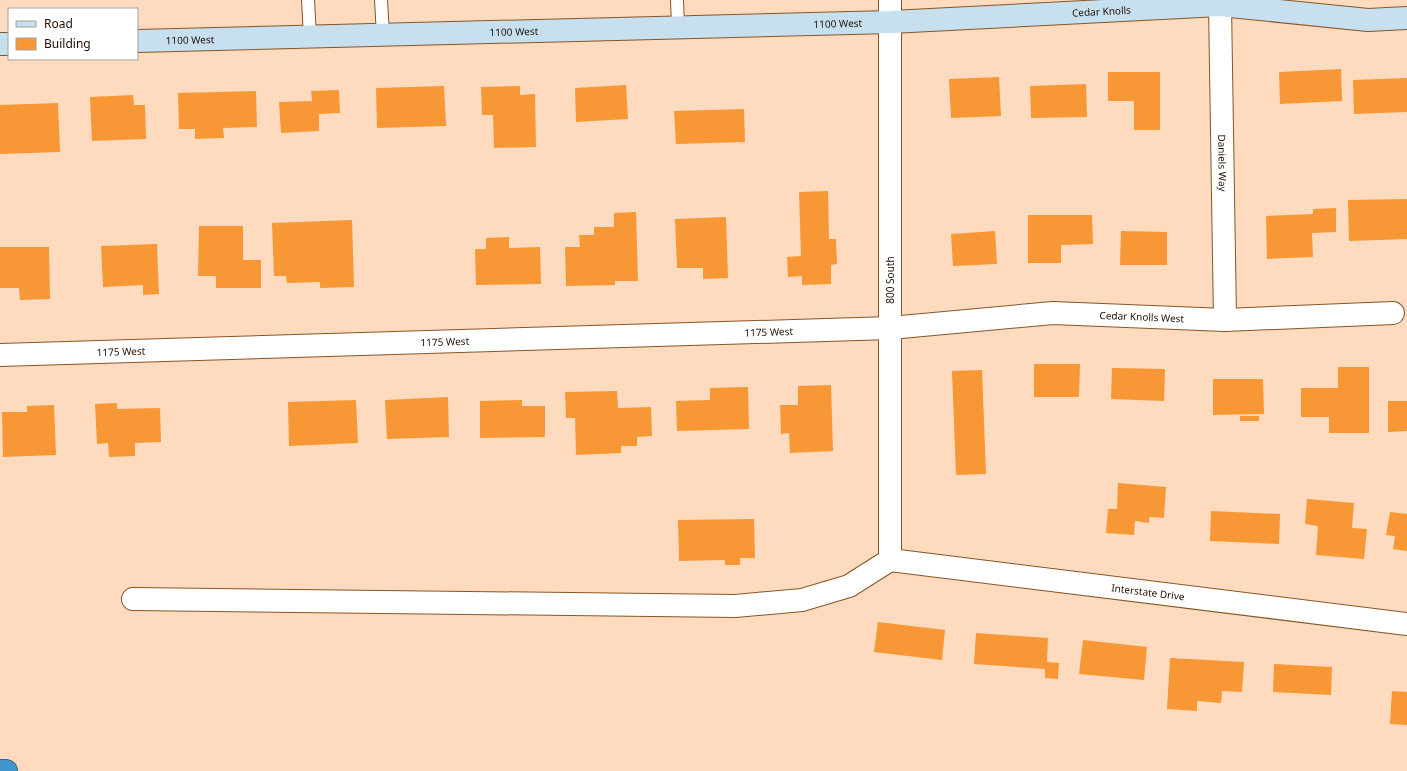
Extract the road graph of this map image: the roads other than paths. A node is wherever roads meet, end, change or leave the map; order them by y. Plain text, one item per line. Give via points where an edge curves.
1 (308, 0) edge
2 (381, 0) edge
3 (677, 0) edge
4 (890, 0) edge
5 (1220, 5) junction
6 (1407, 18) edge
7 (891, 22) junction
8 (678, 27) junction
9 (383, 35) junction
10 (310, 37) junction
11 (138, 41) edge
12 (1394, 313) dead end
13 (1225, 320) junction
14 (890, 328) junction
15 (0, 355) edge
16 (890, 560) junction
17 (133, 599) dead end
18 (1407, 624) edge
19 (0, 771) edge
20 (6, 771) edge

1 - 10 lane
2 - 9 lane
3 - 8 lane
4 - 7 street, 800 South
5 - 6 street, Cedar Knolls via 1368,20
5 - 7 street, Cedar Knolls
5 - 13 street, Daniels Way
7 - 8 street, 1100 West
7 - 14 street, 800 South
8 - 9 street, 1100 West
9 - 10 street, 1100 West
10 - 11 street, 1100 West
12 - 13 street, Cedar Knolls West
13 - 14 street, Cedar Knolls West via 1053,313
14 - 15 street, 1175 West
14 - 16 street, 800 South
16 - 17 street via 849,586 802,600 735,606
16 - 18 street, Interstate Drive
19 - 20 highway

